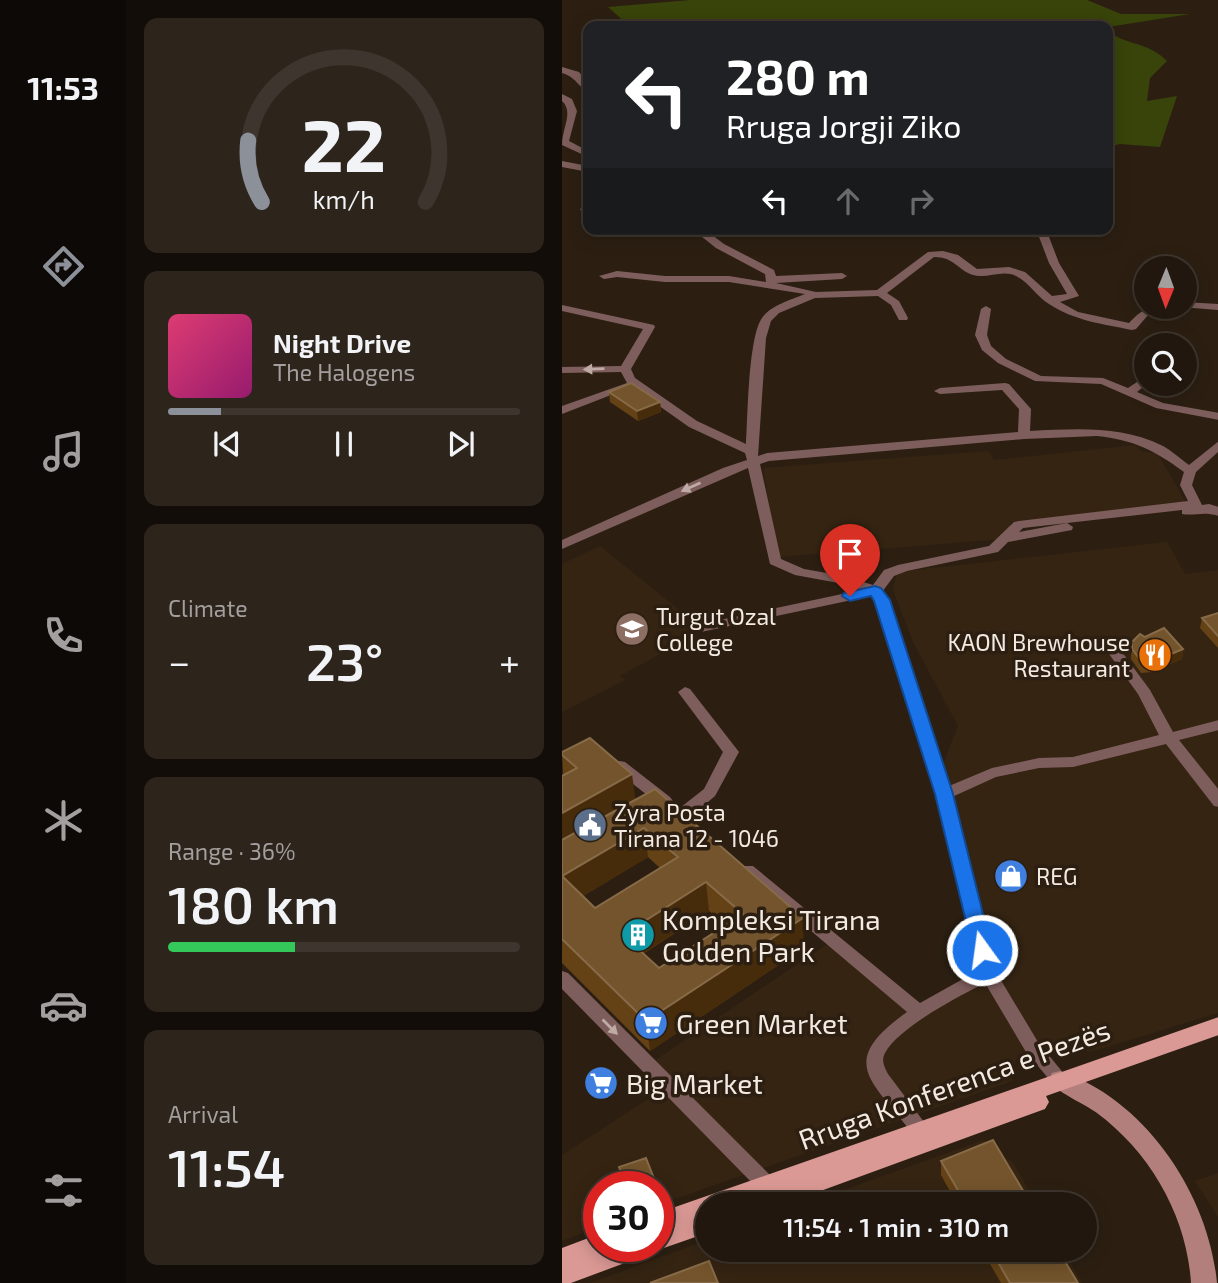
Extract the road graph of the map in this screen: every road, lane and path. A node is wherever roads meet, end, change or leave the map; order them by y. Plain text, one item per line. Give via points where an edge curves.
1 (562, 63) edge
2 (581, 64) dead end
3 (562, 70) edge
4 (583, 83) edge
5 (570, 94) edge
6 (583, 152) edge
7 (562, 164) edge
8 (583, 168) edge
9 (705, 235) edge
10 (1043, 235) edge
11 (604, 276) dead end
12 (842, 276) dead end
13 (771, 282) junction
14 (880, 293) junction
15 (813, 295) junction
16 (1050, 300) junction
17 (1197, 306) edge
18 (1218, 307) edge
19 (562, 308) edge
20 (986, 309) dead end
21 (903, 318) dead end
22 (1140, 319) edge
23 (562, 369) edge
24 (625, 369) junction
25 (633, 383) junction
26 (1134, 388) edge
27 (940, 391) dead end
28 (1128, 392) junction
29 (562, 410) edge
30 (1218, 417) edge
31 (1024, 435) junction
32 (1218, 444) edge
33 (752, 455) junction
34 (1190, 471) junction
35 (1218, 512) edge
36 (1006, 535) junction
37 (562, 545) edge
38 (875, 591) junction
39 (701, 628) dead end
40 (1111, 647) dead end
41 (685, 692) dead end
42 (1218, 725) edge
43 (1169, 738) junction
44 (616, 764) edge
45 (944, 794) junction
46 (1218, 802) edge
47 (682, 815) junction
48 (697, 828) edge
49 (731, 856) edge
50 (988, 973) junction
51 (562, 978) edge
52 (920, 1013) junction
53 (1218, 1026) edge
54 (1218, 1037) edge
55 (1068, 1083) junction
56 (921, 1130) junction
57 (759, 1192) edge
58 (766, 1192) edge
59 (767, 1192) edge
60 (695, 1210) edge
61 (674, 1218) edge
62 (695, 1226) edge
63 (674, 1234) edge
64 (583, 1251) edge
65 (562, 1259) edge
66 (597, 1262) edge
67 (562, 1275) edge
68 (1204, 1283) edge

1 - 2 street
3 - 4 street via 576,74
5 - 6 street via 575,113 564,142
7 - 8 street
9 - 13 street via 770,272
10 - 16 street via 1074,296
11 - 13 street
12 - 13 street
13 - 15 street
14 - 15 street
14 - 16 street via 920,261 943,254 975,272 1022,274
14 - 21 street via 895,303
15 - 33 street via 775,311 766,320 760,338
16 - 22 street via 1075,315 1126,327 1135,326
17 - 18 street
19 - 24 street via 650,327
20 - 28 street via 981,335 986,348 1002,361 1039,379 1103,381
24 -> 23 street
24 - 25 street
25 - 29 street
25 - 33 street via 693,424
26 - 28 street
27 - 31 street via 1005,386 1025,409
28 - 30 street via 1160,406
31 - 33 street
31 - 34 street via 1121,435 1160,449
32 - 34 street
33 -> 37 street
33 - 38 street via 775,561 800,572 861,583
34 - 36 street via 1186,485 1196,504 1032,522
35 - 36 street via 1209,508
36 - 38 street via 992,549 974,555 889,573
38 - 39 street
38 - 45 street via 891,627
40 - 43 street via 1145,693
41 - 47 street via 732,752 710,792
42 - 43 street
43 - 45 street via 1073,762 1039,763 992,773
43 - 46 street
44 - 47 street
45 - 50 street
47 - 48 street
49 - 52 street
50 - 52 street
50 - 55 street via 1032,1047
51 -> 57 street
52 - 56 street via 877,1045 873,1062
53 - 55 main road, Rruga Konferenca e Pezës
54 - 55 main road, Rruga Konferenca e Pezës
55 - 56 main road, Rruga Konferenca e Pezës
55 - 59 main road, Rruga Konferenca e Pezës
55 - 68 main road via 1106,1105 1165,1172 1196,1232
56 - 58 main road, Rruga Konferenca e Pezës
60 - 61 main road, Rruga Konferenca e Pezës
62 - 63 main road
64 - 65 main road
66 - 67 main road

